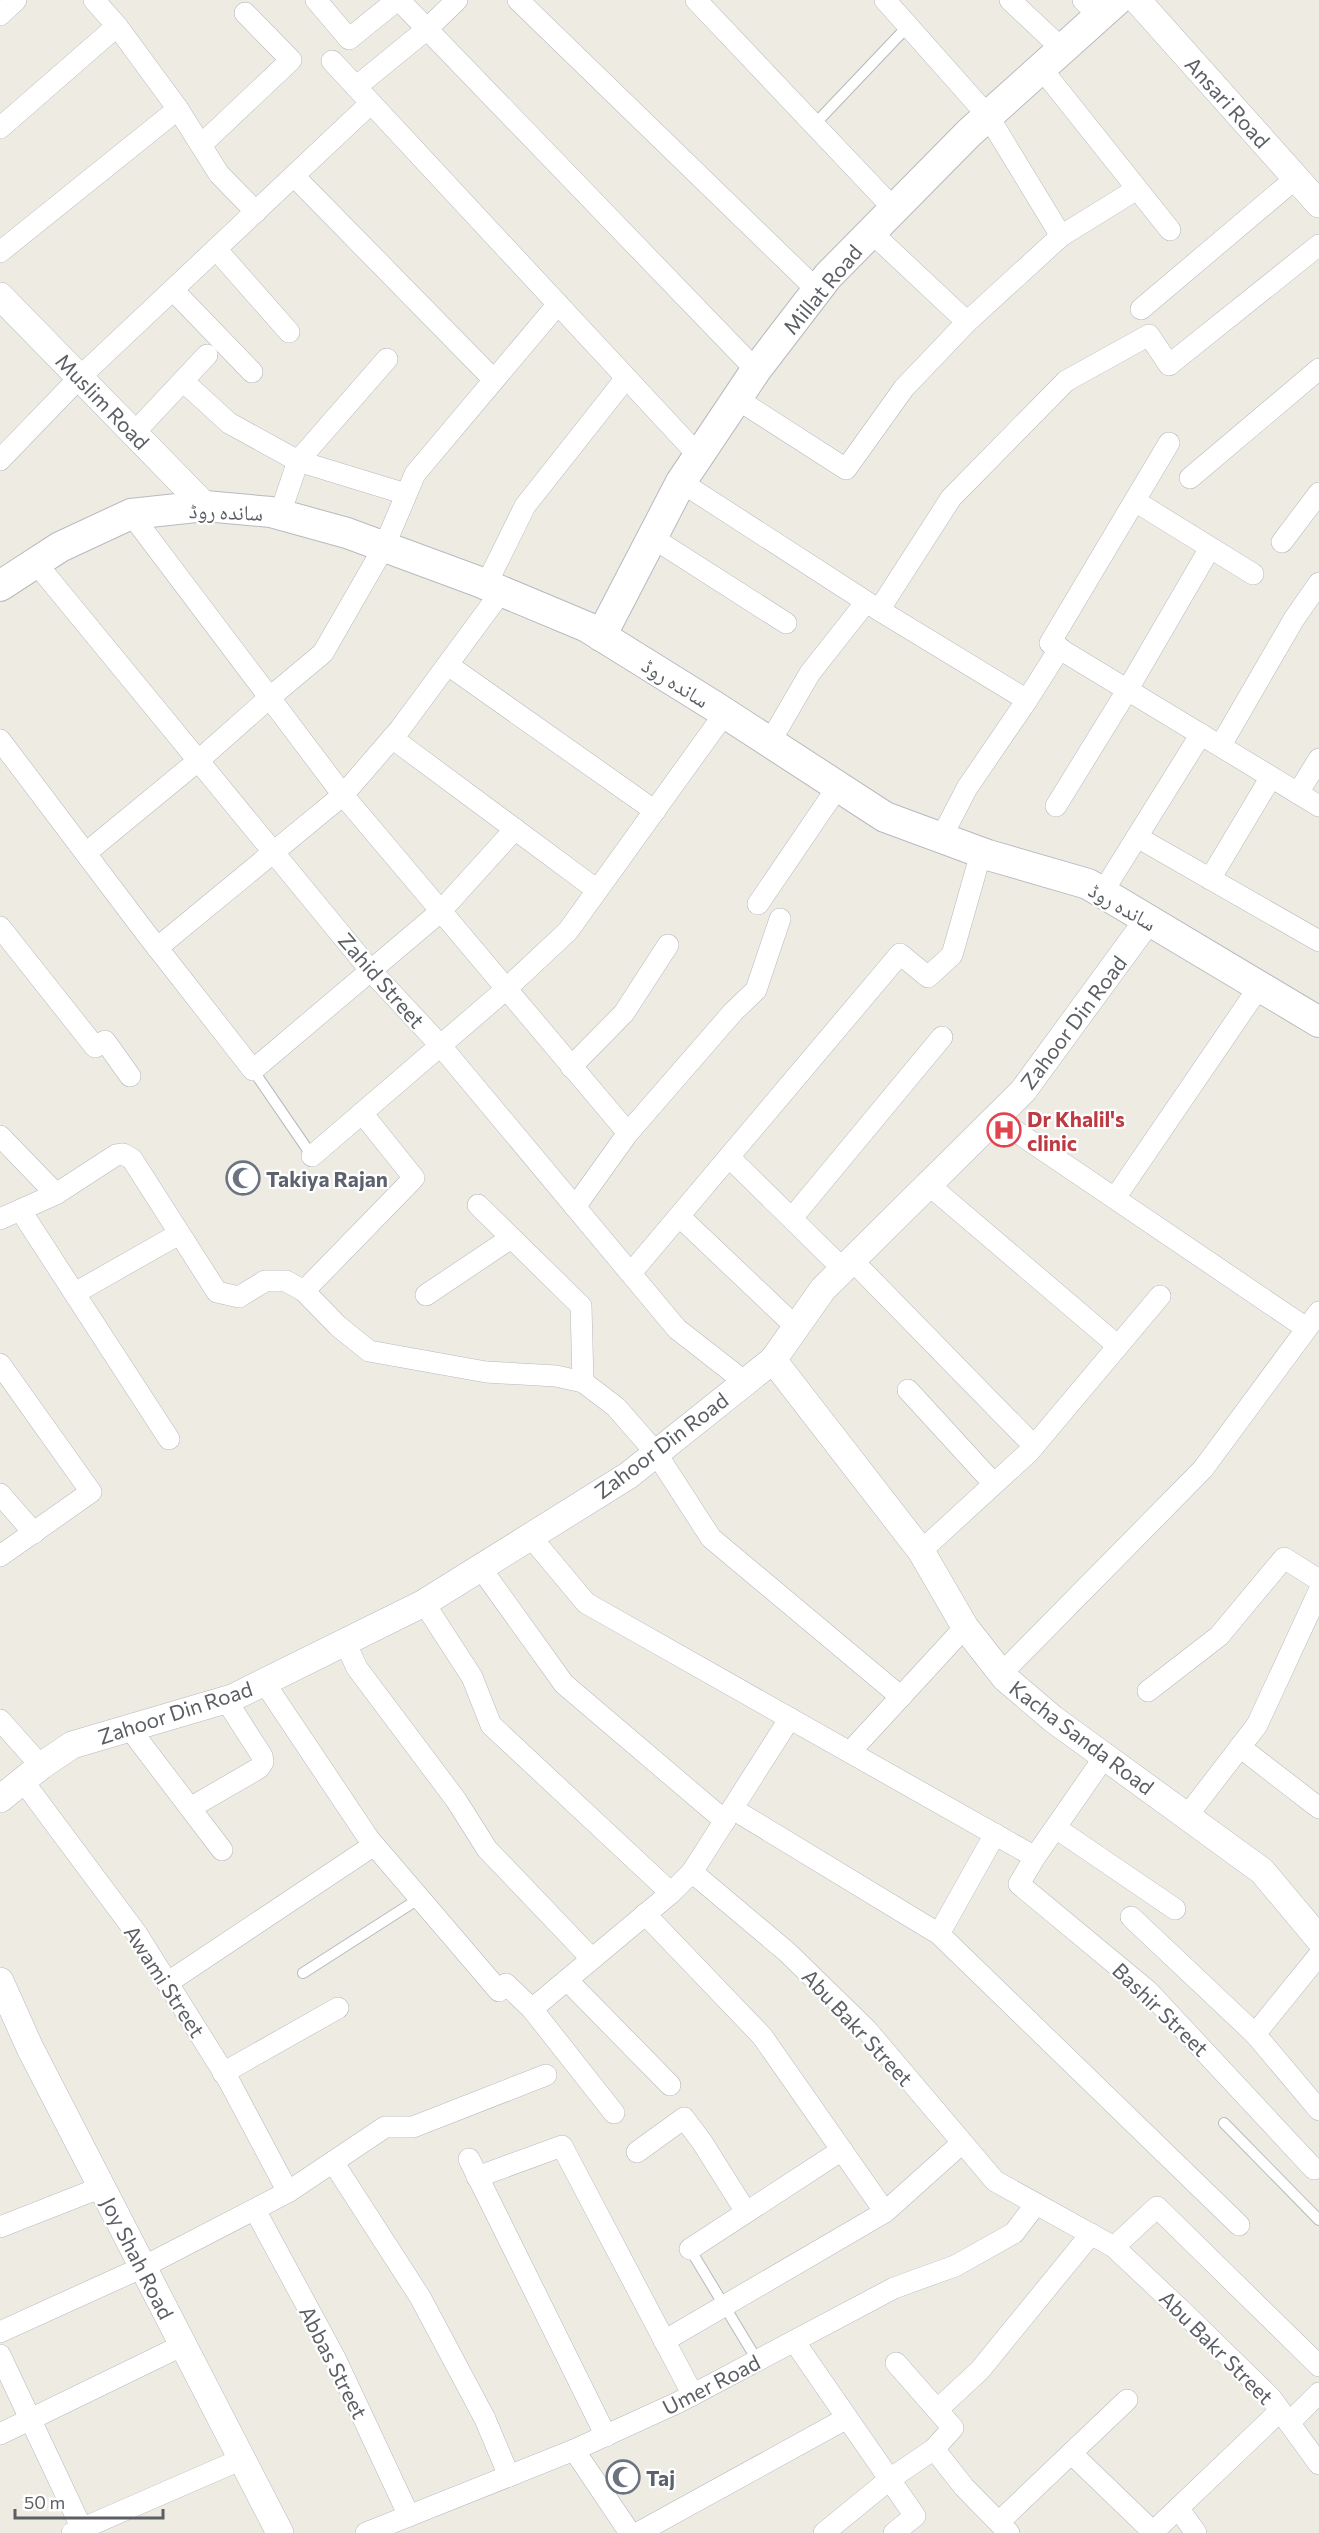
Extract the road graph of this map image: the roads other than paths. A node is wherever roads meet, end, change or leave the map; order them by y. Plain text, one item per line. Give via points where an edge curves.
1 (16, 0) edge
2 (94, 0) edge
3 (316, 0) edge
4 (398, 0) edge
5 (457, 0) edge
6 (518, 0) edge
7 (696, 0) edge
8 (885, 0) edge
9 (1010, 0) edge
10 (1137, 0) edge
11 (1100, 5) edge
12 (245, 13) dead end
13 (0, 15) edge
14 (117, 26) junction
15 (908, 26) junction
16 (427, 29) junction
17 (1052, 59) junction
18 (332, 62) dead end
19 (356, 87) junction
20 (371, 104) junction
21 (178, 109) junction
22 (988, 116) junction
23 (814, 125) junction
24 (0, 128) edge
25 (201, 145) junction
26 (294, 176) junction
27 (1296, 178) junction
28 (1137, 189) junction
29 (1319, 204) edge
30 (894, 209) junction
31 (256, 212) junction
32 (1170, 230) dead end
33 (872, 232) junction
34 (1061, 236) junction
35 (1319, 245) edge
36 (216, 249) junction
37 (0, 252) edge
38 (173, 290) junction
39 (817, 290) junction
40 (0, 296) edge
41 (558, 304) junction
42 (1141, 309) dead end
43 (967, 322) junction
44 (289, 332) dead end
45 (207, 355) dead end
46 (387, 358) dead end
47 (1319, 369) edge
48 (756, 370) junction
49 (252, 372) dead end
50 (80, 377) junction
51 (626, 378) junction
52 (494, 380) junction
53 (183, 381) junction
54 (737, 399) junction
55 (134, 433) junction
56 (1169, 443) dead end
57 (699, 456) junction
58 (0, 460) edge
59 (298, 461) junction
60 (1190, 478) dead end
61 (681, 482) junction
62 (1319, 493) edge
63 (406, 494) junction
64 (1134, 501) junction
65 (205, 506) junction
66 (131, 514) junction
67 (279, 514) junction
68 (653, 538) junction
69 (1282, 542) dead end
70 (384, 547) junction
71 (1210, 548) junction
72 (36, 563) junction
73 (1253, 574) dead end
74 (1319, 583) edge
75 (0, 586) edge
76 (494, 588) junction
77 (873, 606) junction
78 (786, 622) dead end
79 (602, 636) junction
80 (1060, 648) junction
81 (448, 665) junction
82 (1128, 689) junction
83 (268, 699) junction
84 (1027, 700) junction
85 (725, 713) junction
86 (1201, 734) junction
87 (392, 738) junction
88 (0, 740) edge
89 (770, 741) junction
90 (1221, 745) junction
91 (1319, 759) edge
92 (199, 760) junction
93 (1271, 777) junction
94 (839, 785) junction
95 (1298, 793) junction
96 (343, 795) junction
97 (1056, 806) dead end
98 (1319, 806) edge
99 (655, 811) junction
100 (515, 829) junction
101 (1137, 837) junction
102 (941, 838) junction
103 (274, 852) junction
104 (86, 853) junction
105 (981, 853) junction
106 (1210, 879) junction
107 (597, 890) junction
108 (1102, 893) junction
109 (758, 904) dead end
110 (440, 912) junction
111 (780, 919) dead end
112 (1148, 920) junction
113 (0, 927) edge
114 (1319, 941) edge
115 (668, 945) dead end
116 (157, 948) junction
117 (371, 971) junction
118 (1259, 987) junction
119 (505, 990) junction
120 (1319, 1022) edge
121 (942, 1037) dead end
122 (440, 1045) junction
123 (571, 1067) junction
124 (254, 1070) junction
125 (130, 1076) dead end
126 (362, 1113) junction
127 (996, 1118) junction
128 (628, 1133) junction
129 (0, 1136) edge
130 (312, 1156) joint
131 (729, 1157) junction
132 (929, 1185) junction
133 (56, 1194) junction
134 (1115, 1198) junction
135 (478, 1205) dead end
136 (575, 1207) junction
137 (21, 1211) junction
138 (680, 1216) junction
139 (792, 1218) junction
140 (0, 1219) edge
141 (179, 1234) junction
142 (511, 1238) junction
143 (848, 1265) junction
144 (631, 1273) junction
145 (304, 1291) junction
146 (75, 1293) junction
147 (426, 1295) dead end
148 (1160, 1296) dead end
149 (1313, 1320) edge
150 (796, 1328) junction
151 (1118, 1346) junction
152 (773, 1360) junction
153 (0, 1364) edge
154 (583, 1382) junction
155 (745, 1382) junction
156 (908, 1390) dead end
157 (169, 1439) dead end
158 (1034, 1446) junction
159 (656, 1453) junction
160 (994, 1484) junction
161 (0, 1494) edge
162 (33, 1533) junction
163 (530, 1536) junction
164 (921, 1551) junction
165 (0, 1556) edge
166 (480, 1567) junction
167 (1319, 1580) edge
168 (1319, 1591) edge
169 (424, 1603) junction
170 (965, 1627) junction
171 (345, 1642) junction
172 (1001, 1674) junction
173 (264, 1682) junction
174 (1148, 1691) dead end
175 (901, 1697) junction
176 (226, 1700) junction
177 (790, 1718) junction
178 (0, 1720) edge
179 (130, 1729) junction
180 (1240, 1747) junction
181 (850, 1752) junction
182 (1105, 1756) junction
183 (32, 1773) junction
184 (0, 1799) edge
185 (190, 1808) junction
186 (1319, 1808) edge
187 (729, 1815) junction
188 (1187, 1816) junction
189 (1056, 1828) junction
190 (995, 1834) junction
191 (374, 1845) junction
192 (222, 1850) dead end
193 (1035, 1857) junction
194 (692, 1872) junction
195 (671, 1893) junction
196 (420, 1898) junction
197 (1175, 1909) dead end
198 (645, 1914) junction
199 (1131, 1917) dead end
200 (939, 1934) junction
201 (1319, 1939) edge
202 (1319, 1955) edge
203 (592, 1959) junction
204 (303, 1973) dead end
205 (567, 1980) junction
206 (0, 1981) edge
207 (167, 1983) junction
208 (338, 2008) dead end
209 (532, 2009) junction
210 (1254, 2034) junction
211 (223, 2073) junction
212 (546, 2075) dead end
213 (670, 2085) dead end
214 (1319, 2110) edge
215 (614, 2114) dead end
216 (1224, 2123) dead end
217 (962, 2143) junction
218 (842, 2150) junction
219 (637, 2152) dead end
220 (333, 2162) junction
221 (1314, 2169) dead end
222 (102, 2187) junction
223 (288, 2193) junction
224 (1036, 2204) junction
225 (255, 2210) junction
226 (746, 2212) junction
227 (885, 2212) junction
228 (1319, 2220) edge
229 (1239, 2225) dead end
230 (0, 2227) edge
231 (1091, 2234) junction
232 (1113, 2247) junction
233 (690, 2249) joint
234 (143, 2267) junction
235 (725, 2306) junction
236 (0, 2332) edge
237 (664, 2341) junction
238 (794, 2341) junction
239 (183, 2345) junction
240 (0, 2355) edge
241 (757, 2360) junction
242 (896, 2363) dead end
243 (1319, 2366) edge
244 (1319, 2393) edge
245 (693, 2395) junction
246 (1127, 2400) dead end
247 (937, 2410) junction
248 (1285, 2417) junction
249 (847, 2418) junction
250 (30, 2419) junction
251 (0, 2434) edge
252 (606, 2436) junction
253 (934, 2449) junction
254 (574, 2450) junction
255 (1071, 2453) junction
256 (242, 2459) junction
257 (1319, 2464) edge
258 (509, 2476) junction
259 (890, 2480) junction
260 (1178, 2508) junction
261 (409, 2516) junction
262 (1004, 2528) edge
263 (79, 2531) edge
264 (280, 2533) edge
265 (366, 2533) edge
266 (630, 2533) edge
267 (638, 2533) edge
268 (824, 2533) edge
269 (894, 2533) edge
270 (1152, 2533) edge
271 (1196, 2533) edge

1 - 13 street
2 - 14 street
3 - 4 street via 349,39
4 - 16 street
5 - 16 street
6 - 39 street
7 - 23 street
8 - 15 street
9 - 17 street
10 - 27 street, Ansari Road
11 - 17 main road, Millat Road
12 - 25 street via 291,60
14 - 21 street
14 - 24 street
15 - 22 street
15 - 23 lane
16 - 19 street
16 - 48 street
17 - 22 main road, Millat Road
17 - 28 street
18 - 19 street
19 - 20 street
20 - 26 street
20 - 41 street
21 - 25 street
21 - 37 street
22 - 30 main road, Millat Road
22 - 34 street
23 - 30 street
25 - 31 street via 219,174
26 - 31 street
26 - 52 street
27 - 29 street, Ansari Road
27 - 42 street
28 - 32 street
28 - 34 street
30 - 33 main road, Millat Road
31 - 36 street
33 - 39 main road, Millat Road
33 - 43 street
34 - 43 street
35 - 77 street via 1169,365 1149,335 1066,381 951,498
36 - 38 street
36 - 44 street
38 - 49 street
38 - 50 street
39 - 48 main road, Millat Road
40 - 50 street, Muslim Road
41 - 51 street
41 - 52 street
43 - 54 street via 904,388 846,469
45 - 53 street
46 - 59 street
47 - 60 street
48 - 54 main road, Millat Road
50 - 55 street, Muslim Road
50 - 58 street
51 - 57 street
51 - 76 street via 525,506
52 - 63 street via 415,474
53 - 55 street
53 - 59 street via 229,423
54 - 57 main road, Millat Road
55 - 65 street, Muslim Road
56 - 64 street
57 - 61 main road, Millat Road
59 - 63 street
59 - 67 street
61 - 68 main road, Millat Road
61 - 77 street
62 - 69 street
63 - 70 street
64 - 71 street
64 - 80 street via 1050,642
65 - 66 main road, ساندہ روڈ
65 - 67 main road, ساندہ روڈ
66 - 72 main road, ساندہ روڈ via 60,547
66 - 83 street
67 - 70 main road, ساندہ روڈ
68 - 78 street
68 - 79 main road, Millat Road
70 - 76 main road, ساندہ روڈ
70 - 83 street via 323,653
71 - 73 street
71 - 82 street
72 - 75 main road, ساندہ روڈ
72 - 92 street, Zahid Street
74 - 90 street
76 - 79 main road, ساندہ روڈ
76 - 81 street
77 - 84 street
77 - 89 street via 810,673
79 - 85 main road, ساندہ روڈ
80 - 82 street
80 - 84 street
81 - 87 street
81 - 99 street
82 - 86 street
82 - 97 street
83 - 92 street
83 - 96 street
84 - 102 street via 967,788
85 - 89 main road, ساندہ روڈ
85 - 99 street
86 - 90 street
86 - 101 street
87 - 96 street
87 - 100 street
88 - 104 street
89 - 94 main road, ساندہ روڈ
90 - 93 street
91 - 95 street
92 - 103 street, Zahid Street
92 - 104 street
93 - 95 street
93 - 106 street
94 - 102 main road, ساندہ روڈ via 885,817
94 - 109 street
95 - 98 street
96 - 103 street
96 - 110 street
99 - 107 street
100 - 107 street
100 - 110 street
101 - 106 street
101 - 108 street
102 - 105 main road, ساندہ روڈ
103 - 116 street
103 - 117 street, Zahid Street
104 - 116 street
105 - 108 main road, ساندہ روڈ via 1088,884
105 - 131 street via 952,955 928,977 900,954
106 - 114 street
107 - 119 street via 568,931
108 - 112 main road, ساندہ روڈ
110 - 117 street
110 - 119 street
111 - 128 street via 756,990
112 - 118 main road, ساندہ روڈ
112 - 127 street, Zahoor Din Road via 1023,1090
113 - 125 street via 96,1047 105,1041
115 - 123 street via 624,1013
116 - 124 street
117 - 122 street, Zahid Street
117 - 124 street
118 - 120 main road, ساندہ روڈ
118 - 134 street
119 - 122 street
119 - 123 street
121 - 139 street
122 - 126 street
122 - 136 street, Zahid Street
123 - 128 street
124 - 130 lane
126 - 130 street
126 - 145 street via 414,1178
127 - 132 street, Zahoor Din Road
127 - 134 street
128 - 136 street
129 - 133 street
131 - 138 street
131 - 139 street
132 - 143 street, Zahoor Din Road
132 - 151 street
133 - 137 street
133 - 141 street via 123,1154 132,1159
134 - 149 street
135 - 142 street
136 - 144 street, Zahid Street
137 - 140 street
137 - 146 street
138 - 144 street
138 - 150 street
139 - 143 street
141 - 145 street via 217,1292 239,1297 265,1281 286,1281
141 - 146 street
142 - 147 street
142 - 154 street via 581,1306
143 - 150 street, Zahoor Din Road via 823,1289
143 - 158 street
144 - 155 street, Zahid Street via 677,1329
145 - 154 street via 369,1351 486,1372 556,1376
146 - 157 street
148 - 151 street
149 - 172 street via 1203,1469
150 - 152 street, Zahoor Din Road
151 - 158 street
152 - 155 street, Zahoor Din Road
152 - 164 street, Kacha Sanda Road
153 - 162 street via 91,1492
154 - 159 street via 616,1407
155 - 159 street, Zahoor Din Road
156 - 160 street
158 - 160 street
159 - 163 street, Zahoor Din Road via 629,1475
159 - 175 street via 711,1538
160 - 164 street
161 - 162 street
162 - 165 street
163 - 166 street, Zahoor Din Road
163 - 177 street via 586,1603
164 - 170 street, Kacha Sanda Road
166 - 169 street, Zahoor Din Road
166 - 187 street via 564,1684
167 - 174 street via 1284,1558 1219,1636
168 - 180 street via 1257,1725
169 - 171 street, Zahoor Din Road
169 - 195 street via 472,1677 491,1725
170 - 172 street, Kacha Sanda Road
170 - 175 street
171 - 173 street, Zahoor Din Road
171 - 203 street via 357,1668 456,1800 487,1849
172 - 182 street, Kacha Sanda Road via 1053,1719
173 - 176 street, Zahoor Din Road
173 - 191 street
175 - 181 street
176 - 179 street, Zahoor Din Road
176 - 185 street via 263,1762
177 - 181 street
177 - 187 street
178 - 183 street, Awami Street
179 - 183 street, Zahoor Din Road via 72,1745
179 - 185 street
180 - 186 street
180 - 188 street
181 - 190 street
182 - 188 street, Kacha Sanda Road
182 - 189 street
183 - 184 street, Zahoor Din Road
183 - 207 street, Awami Street
185 - 192 street
187 - 194 street
187 - 200 street
188 - 201 street, Kacha Sanda Road via 1262,1871
189 - 193 street
189 - 197 street
190 - 193 street
190 - 200 street
191 - 196 street
191 - 207 street
193 - 221 street, Bashir Street via 1018,1884 1148,1991
194 - 195 street
194 - 217 street, Abu Bakr Street via 787,1952 867,2030
195 - 198 street
196 - 204 lane
196 - 209 street via 499,1991 506,1984
198 - 203 street
198 - 218 street via 762,2036
199 - 210 street
200 - 229 street
202 - 210 street
203 - 205 street
205 - 209 street
205 - 213 street
206 - 222 street, Joy Shah Road
207 - 211 street, Awami Street
208 - 211 street
209 - 215 street
210 - 214 street
211 - 223 street, Awami Street
212 - 220 street via 413,2127 385,2127
216 - 228 lane
217 - 224 street, Abu Bakr Street via 995,2181
217 - 227 street
218 - 226 street
218 - 227 street
219 - 226 street via 684,2118
220 - 223 street
220 - 258 street via 420,2296 485,2419
222 - 230 street
222 - 234 street, Joy Shah Road
223 - 225 street
224 - 231 street, Abu Bakr Street
224 - 238 street, Umer Road via 1014,2233 955,2266 894,2288
225 - 234 street
225 - 261 street, Abbas Street via 335,2358
226 - 233 street
227 - 235 street
231 - 232 street, Abu Bakr Street
231 - 247 street via 980,2370
232 - 243 street via 1157,2207
232 - 248 street, Abu Bakr Street via 1271,2398
233 - 235 lane
234 - 236 street
234 - 239 street, Joy Shah Road
235 - 237 street
235 - 241 lane
237 - 245 street
237 - 252 street via 561,2146 473,2168
238 - 241 street, Umer Road
238 - 249 street
239 - 250 street
239 - 256 street, Joy Shah Road
240 - 250 street
241 - 245 street, Umer Road
242 - 247 street
244 - 248 street
245 - 252 street, Umer Road
246 - 255 street
247 - 253 street via 953,2428
248 - 257 street, Abu Bakr Street
248 - 260 street
249 - 259 street
249 - 267 street
250 - 251 street
250 - 263 street
252 - 254 street, Umer Road
253 - 259 street
253 - 262 street
254 - 258 street, Umer Road
254 - 266 street
255 - 262 street
255 - 270 street
256 - 263 street
256 - 264 street, Joy Shah Road
258 - 261 street, Umer Road
259 - 268 street
259 - 269 street via 915,2516
260 - 270 street
260 - 271 street
261 - 265 street, Umer Road

